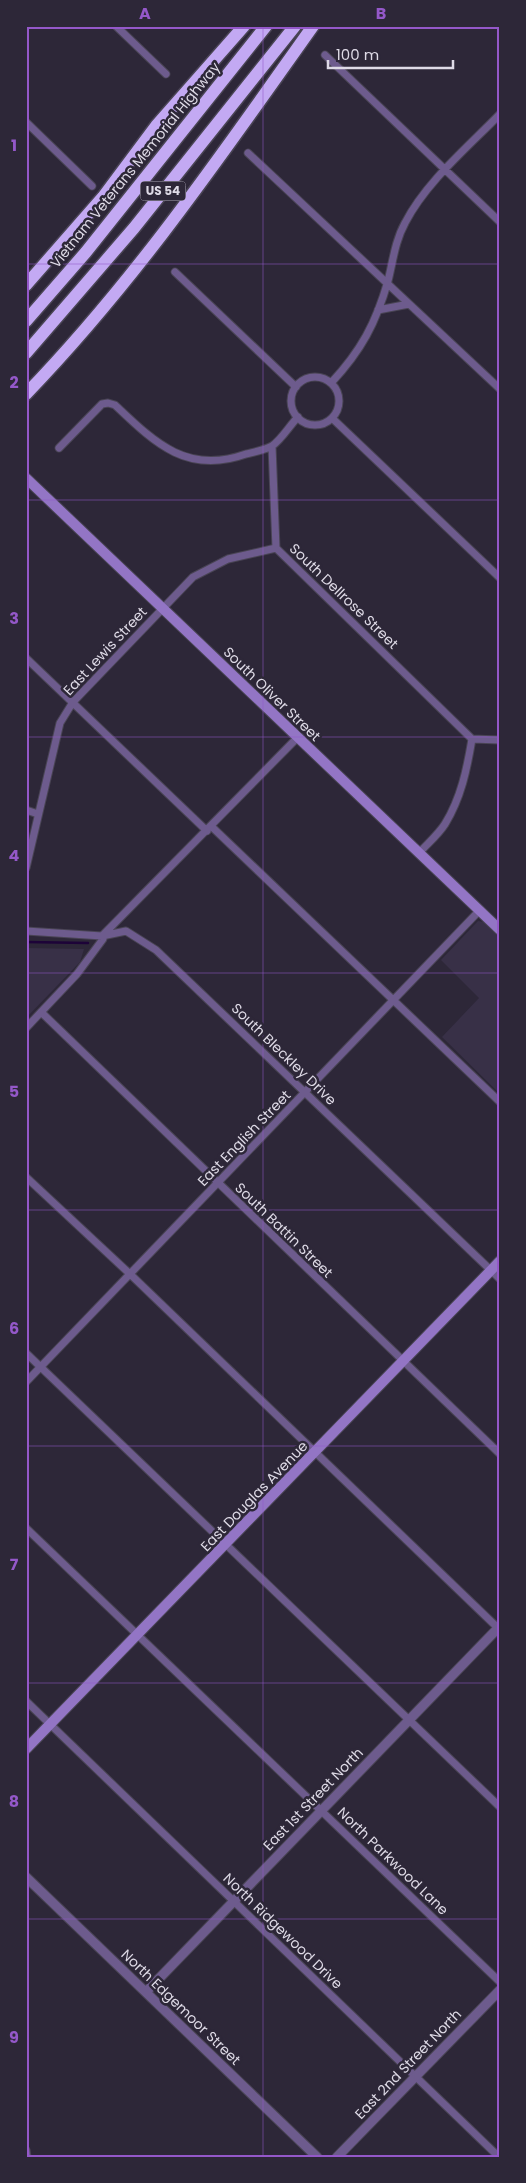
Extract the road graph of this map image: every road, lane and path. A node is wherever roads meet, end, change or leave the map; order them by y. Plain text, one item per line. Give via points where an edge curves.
1 (116, 26) edge
2 (244, 26) edge
3 (266, 26) edge
4 (295, 26) edge
5 (313, 26) edge
6 (325, 55) dead end
7 (166, 74) dead end
8 (500, 114) edge
9 (26, 122) edge
10 (248, 154) dead end
11 (446, 170) junction
12 (92, 186) dead end
13 (500, 222) edge
14 (175, 272) dead end
15 (387, 283) junction
16 (26, 285) edge
17 (409, 304) junction
18 (378, 310) junction
19 (26, 321) edge
20 (26, 354) edge
21 (330, 382) junction
22 (296, 387) junction
23 (500, 389) edge
24 (26, 394) edge
25 (298, 417) junction
26 (333, 419) junction
27 (272, 446) junction
28 (59, 448) dead end
29 (26, 478) edge
30 (276, 548) junction
31 (500, 578) edge
32 (162, 608) junction
33 (26, 658) edge
34 (73, 702) junction
35 (298, 738) junction
36 (472, 740) junction
37 (500, 740) edge
38 (26, 810) edge
39 (38, 814) junction
40 (209, 829) junction
41 (419, 853) junction
42 (26, 868) edge
43 (479, 911) junction
44 (500, 930) edge
45 (26, 931) edge
46 (102, 936) junction
47 (392, 1001) junction
48 (41, 1012) junction
49 (26, 1028) edge
50 (306, 1092) junction
51 (500, 1102) edge
52 (26, 1177) edge
53 (217, 1184) junction
54 (500, 1261) edge
55 (491, 1270) junction
56 (130, 1274) junction
57 (500, 1279) edge
58 (26, 1353) edge
59 (403, 1360) junction
60 (41, 1367) junction
61 (26, 1382) edge
62 (315, 1453) junction
63 (500, 1454) edge
64 (26, 1528) edge
65 (226, 1544) junction
66 (499, 1628) edge
67 (138, 1634) junction
68 (26, 1701) edge
69 (408, 1720) junction
70 (50, 1724) junction
71 (26, 1749) edge
72 (500, 1807) edge
73 (321, 1810) junction
74 (26, 1877) edge
75 (234, 1901) junction
76 (500, 1982) edge
77 (500, 1990) edge
78 (146, 1992) junction
79 (415, 2076) junction
80 (26, 2150) edge
81 (28, 2157) edge
82 (317, 2157) edge
83 (337, 2157) edge
84 (499, 2157) edge

1 - 7 street
2 - 16 highway via 156,126 103,197
3 - 19 highway, Vietnam Veterans Memorial Highway / US 54 via 86,252
4 - 20 highway, US 54 via 121,243
5 - 24 highway via 145,259 87,329
6 - 11 street
8 - 11 street
9 - 12 street
10 - 15 street
11 - 13 street
11 - 15 street via 419,200 404,223
14 - 22 street
15 - 17 street
15 - 18 street
17 - 18 street
17 - 23 street
18 - 21 street via 359,349
21 - 22 street via 315,377
21 - 26 street via 339,397
22 - 25 street via 292,403
25 - 26 street via 312,424
25 - 27 street
26 - 31 street
27 - 28 street via 236,458 200,461 161,446 115,405 108,403 102,404
27 - 30 street, South Dellrose Street
29 - 32 main road, South Oliver Street
30 - 32 street, East Lewis Street via 228,559 208,568 193,577
30 - 36 street, South Dellrose Street
32 - 34 street, East Lewis Street
32 - 35 main road, South Oliver Street
33 - 34 street
34 - 39 street, East Lewis Street via 60,723
34 - 40 street
35 - 40 street
35 - 41 main road, South Oliver Street
36 - 37 street
36 - 41 street via 456,803 444,826
38 - 39 street
39 - 42 street, East Lewis Street
40 - 46 street
40 - 47 street
41 - 43 main road, South Oliver Street
43 - 44 main road, South Oliver Street
43 - 47 street, East English Street
45 - 46 street, South Bleckley Drive
46 - 48 street via 77,974
46 - 50 street, South Bleckley Drive via 126,931 156,950
47 - 50 street, East English Street
47 - 51 street
48 - 49 street
48 - 53 street, South Battin Street
50 - 53 street, East English Street
50 - 55 street, South Bleckley Drive
52 - 56 street
53 - 56 street, East English Street
53 - 59 street, South Battin Street
54 - 55 main road, East Douglas Avenue
55 - 57 street, South Bleckley Drive
55 - 59 main road, East Douglas Avenue
56 - 60 street, East English Street
56 - 62 street
58 - 60 street
59 - 62 main road, East Douglas Avenue
59 - 63 street, South Battin Street
60 - 61 street, East English Street
60 - 65 street
62 - 65 main road, East Douglas Avenue
62 - 66 street
64 - 67 street, North Parkwood Lane
65 - 67 main road, East Douglas Avenue
65 - 69 street
66 - 69 street, East 1st Street North
67 - 70 main road, East Douglas Avenue
67 - 73 street, North Parkwood Lane
68 - 70 street, North Ridgewood Drive
69 - 72 street
69 - 73 street, East 1st Street North
70 - 71 main road, East Douglas Avenue
70 - 75 street, North Ridgewood Drive
73 - 75 street, East 1st Street North
73 - 76 street, North Parkwood Lane
74 - 78 street, North Edgemoor Street
75 - 78 street, East 1st Street North
75 - 79 street, North Ridgewood Drive
77 - 79 street, East 2nd Street North
78 - 82 street, North Edgemoor Street
79 - 83 street, East 2nd Street North
79 - 84 street, North Ridgewood Drive
80 - 81 street

